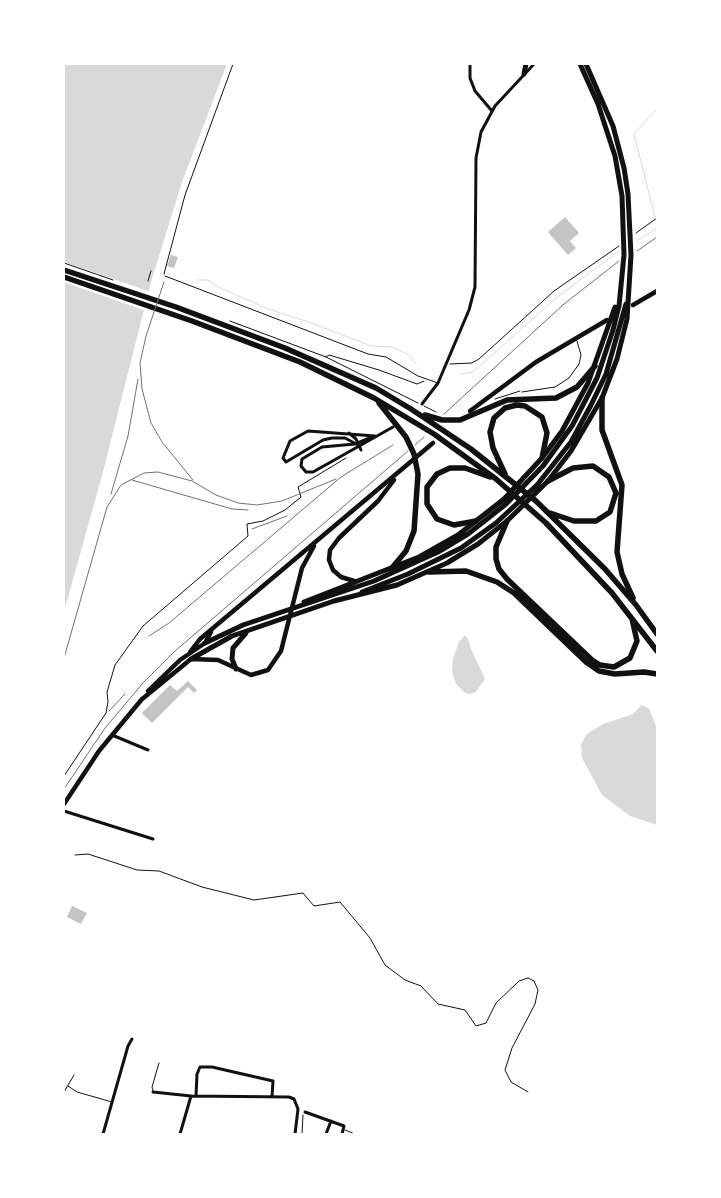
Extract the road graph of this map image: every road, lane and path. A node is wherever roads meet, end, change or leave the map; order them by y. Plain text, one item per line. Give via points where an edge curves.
1 (233, 64) edge
2 (470, 64) edge
3 (526, 64) edge
4 (534, 64) edge
5 (580, 64) edge
6 (586, 64) edge
7 (524, 74) junction
8 (492, 111) junction
9 (657, 218) edge
10 (633, 233) junction
11 (619, 245) dead end
12 (64, 270) edge
13 (151, 271) dead end
14 (165, 276) joint
15 (64, 277) edge
16 (148, 281) dead end
17 (657, 291) edge
18 (633, 305) dead end
19 (223, 319) dead end
20 (607, 320) dead end
21 (616, 331) junction
22 (575, 338) junction
23 (326, 357) junction
24 (451, 364) dead end
25 (595, 366) junction
26 (426, 378) junction
27 (438, 383) junction
28 (522, 392) dead end
29 (602, 398) junction
30 (422, 404) dead end
31 (387, 409) junction
32 (470, 411) dead end
33 (418, 413) junction
34 (438, 413) dead end
35 (393, 427) dead end
36 (349, 433) junction
37 (375, 436) junction
38 (432, 443) dead end
39 (358, 446) junction
40 (348, 457) dead end
41 (542, 458) junction
42 (397, 475) junction
43 (506, 476) junction
44 (496, 479) junction
45 (548, 481) junction
46 (548, 512) junction
47 (476, 521) junction
48 (507, 521) junction
49 (323, 537) junction
50 (390, 568) junction
51 (430, 572) junction
52 (354, 581) junction
53 (341, 600) junction
54 (636, 604) junction
55 (295, 607) junction
56 (630, 615) junction
57 (213, 629) junction
58 (251, 629) junction
59 (657, 634) edge
60 (204, 642) junction
61 (657, 651) edge
62 (190, 652) junction
63 (191, 660) junction
64 (236, 669) junction
65 (657, 674) edge
66 (141, 700) junction
67 (112, 735) junction
68 (148, 750) dead end
69 (64, 776) edge
70 (64, 804) edge
71 (64, 811) edge
72 (153, 839) dead end
73 (75, 855) dead end
74 (132, 1039) dead end
75 (160, 1063) dead end
76 (74, 1075) dead end
77 (68, 1086) junction
78 (64, 1092) edge
79 (154, 1092) joint
80 (528, 1092) dead end
81 (191, 1096) junction
82 (196, 1096) junction
83 (272, 1097) junction
84 (112, 1102) junction
85 (305, 1112) dead end
86 (331, 1121) junction
87 (344, 1129) junction
88 (105, 1134) edge
89 (180, 1134) edge
90 (295, 1134) edge
91 (326, 1134) edge
92 (342, 1134) edge
93 (355, 1134) edge

1 - 14 path via 184,195 163,273
2 - 8 street via 470,78 475,91
3 - 7 highway
4 - 7 street
5 - 21 highway via 605,122 622,196 624,232
6 - 10 highway via 618,142
7 - 8 street
8 - 27 street via 481,132 477,151 475,287 469,310
9 - 10 path
10 - 21 highway via 628,288
11 - 24 path via 554,291 479,359 472,363
12 - 33 highway via 285,348 376,388
13 - 16 path
14 - 26 lane via 368,354 386,357
15 - 31 highway via 300,362 374,398
17 - 18 main road
19 - 23 path
20 - 22 main road
21 - 25 highway
21 - 29 highway via 617,359
21 - 53 highway via 606,374 579,428 551,469 514,508 473,540 440,560
21 - 55 highway via 578,415 542,466 506,504 468,534 423,560 374,581
22 - 28 lane via 581,355 572,375 555,387
22 - 32 main road via 522,371
23 - 26 path via 417,384
23 - 34 path
25 - 33 highway via 580,384 566,394 548,399 507,400 455,420
25 - 41 highway via 562,432
26 - 27 lane
27 - 30 street
29 - 45 highway via 583,433
29 - 54 highway via 602,430 622,485 618,558
31 - 44 highway via 444,441
31 - 50 highway via 406,437 417,464 418,493 414,531 406,551
33 - 43 highway
35 - 37 street
36 - 37 street
36 - 39 street
36 - 39 street via 304,432 290,441 283,458 286,462 327,438 340,437
37 - 39 street
37 - 39 street
38 - 42 main road
39 - 39 street via 322,447 302,459 302,468 308,473 313,472
40 - 69 path via 298,487 301,497 285,510 263,521 248,524 248,536 132,638 116,665 107,692 106,713
41 - 43 highway via 547,433 542,417 525,406 505,408 494,418 490,432 493,448
41 - 47 highway via 504,499
42 - 49 main road
42 - 52 main road via 378,501 330,550 333,570
43 - 46 highway
44 - 47 highway via 465,468 454,468 436,474 428,485 426,501 437,519 454,525
44 - 56 highway via 573,550
45 - 46 highway via 573,468 590,466 606,474 616,493 610,512 596,521 574,521
45 - 48 highway
46 - 54 highway
47 - 50 highway via 436,548
48 - 51 highway via 478,544
48 - 56 highway via 496,547 501,571 592,660 614,667 630,658 637,641
49 - 57 main road
49 - 64 main road via 311,550 302,568 284,641 275,662 265,672 254,675
50 - 52 highway
51 - 53 highway
51 - 65 highway via 466,571 497,582 599,671
52 - 55 highway
53 - 58 highway
54 - 59 highway
55 - 60 highway
56 - 61 highway
57 - 60 main road
57 - 62 main road
58 - 63 highway via 222,641
58 - 64 highway via 233,648 232,659
60 - 62 main road
62 - 66 main road via 169,669
63 - 64 main road via 213,659
63 - 66 main road
66 - 67 main road
67 - 68 street
67 - 70 main road
71 - 72 street
73 - 80 path via 88,854 137,870 159,871 202,887 254,900 304,894 314,906 340,902 370,938 385,965 405,980 422,986 438,1004 465,1010 476,1026 486,1024 496,1003 519,981 528,978 534,981 538,990 535,1004 512,1048 505,1070 511,1082
74 - 84 street
75 - 79 lane via 152,1087
76 - 77 lane
77 - 78 lane
77 - 84 lane via 77,1092
79 - 81 street
81 - 82 street
81 - 89 street
82 - 83 street
82 - 83 street via 200,1067 212,1067 273,1081
83 - 90 street via 294,1099 299,1115
84 - 88 street
85 - 86 street
86 - 87 street via 344,1126
86 - 91 street
87 - 92 street
87 - 93 lane

